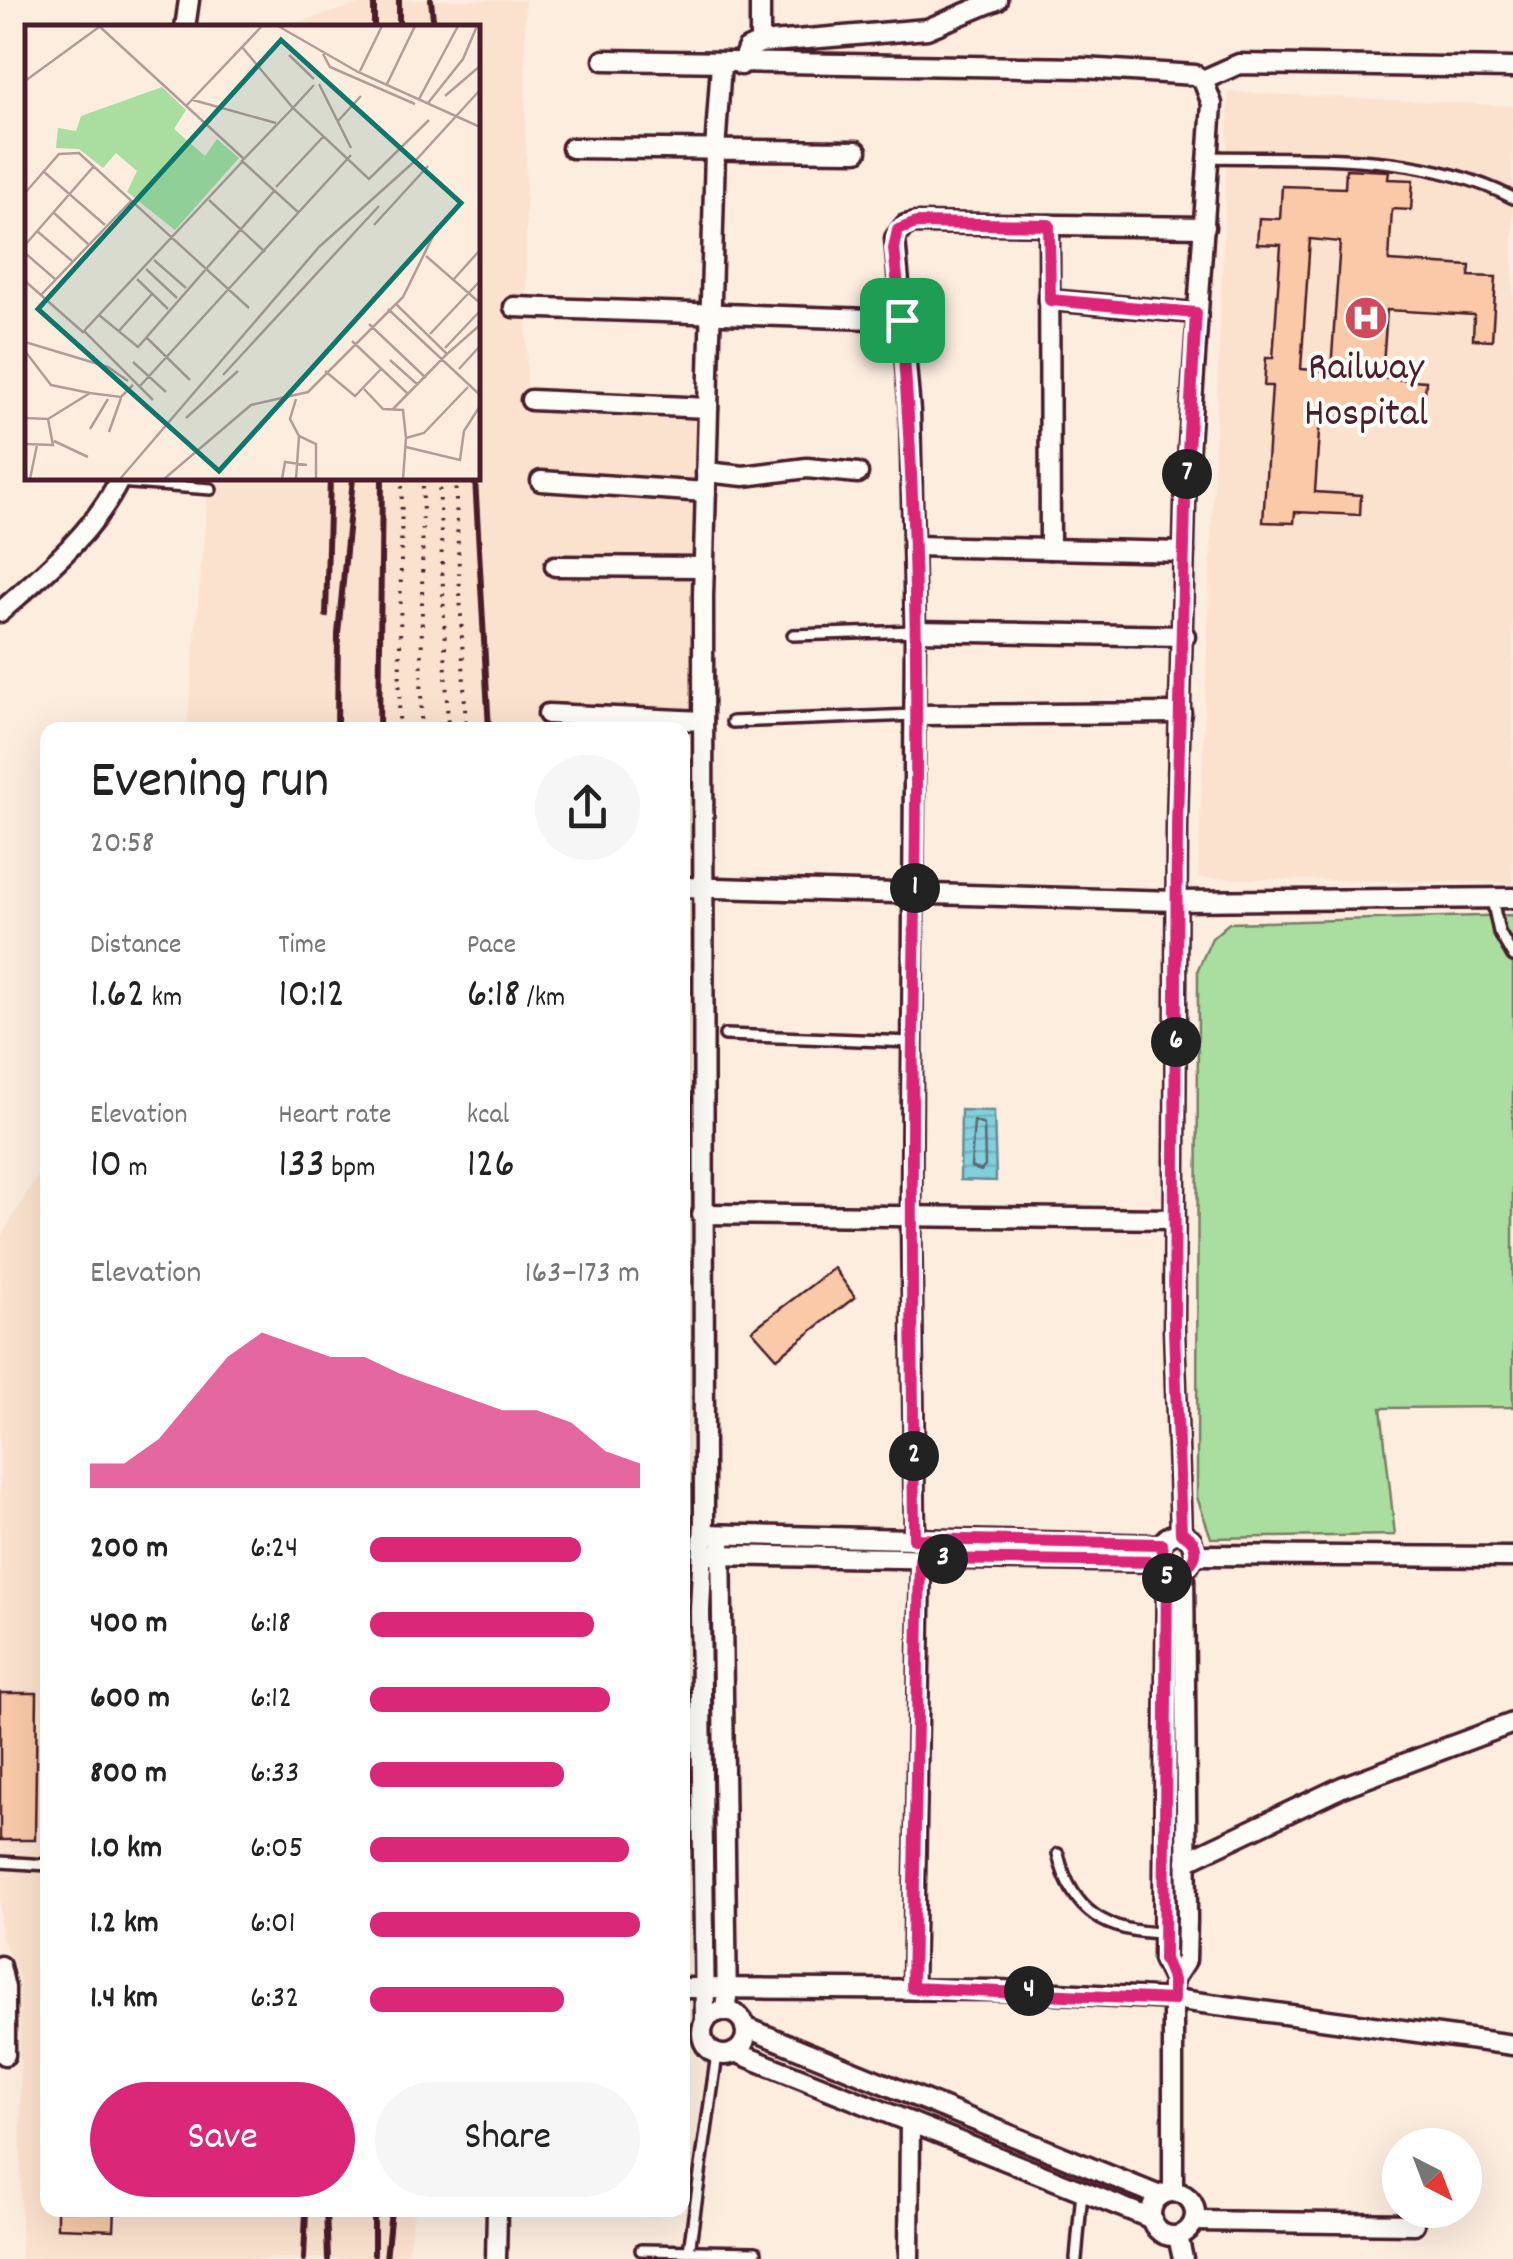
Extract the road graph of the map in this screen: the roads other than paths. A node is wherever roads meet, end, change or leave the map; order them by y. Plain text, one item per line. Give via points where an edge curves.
1 (189, 0) edge
2 (760, 0) edge
3 (997, 0) edge
4 (185, 25) edge
5 (760, 43) junction
6 (604, 60) dead end
7 (721, 64) junction
8 (742, 65) junction
9 (1513, 68) edge
10 (1203, 80) junction
11 (572, 148) dead end
12 (714, 151) junction
13 (857, 151) dead end
14 (1210, 157) junction
15 (1513, 198) edge
16 (1049, 225) junction
17 (1204, 227) junction
18 (1050, 300) junction
19 (514, 306) dead end
20 (1196, 313) junction
21 (710, 316) junction
22 (902, 320) junction
23 (530, 400) dead end
24 (708, 408) junction
25 (858, 473) dead end
26 (119, 480) edge
27 (541, 481) dead end
28 (706, 482) junction
29 (211, 489) dead end
30 (913, 546) junction
31 (1050, 549) junction
32 (1184, 552) junction
33 (555, 566) dead end
34 (704, 568) junction
35 (0, 612) edge
36 (915, 631) junction
37 (793, 635) dead end
38 (1185, 636) junction
39 (1181, 713) junction
40 (548, 714) dead end
41 (915, 715) junction
42 (703, 721) junction
43 (732, 722) dead end
44 (690, 887) edge
45 (703, 887) junction
46 (916, 895) junction
47 (1492, 898) junction
48 (1513, 898) edge
49 (1177, 900) junction
50 (1513, 956) edge
51 (724, 1035) dead end
52 (913, 1042) junction
53 (702, 1214) junction
54 (910, 1218) junction
55 (1175, 1220) junction
56 (1181, 1533) junction
57 (713, 1535) junction
58 (914, 1539) junction
59 (712, 1554) junction
60 (1513, 1557) edge
61 (920, 1559) junction
62 (1174, 1559) junction
63 (1513, 1723) edge
64 (1058, 1854) dead end
65 (1186, 1861) junction
66 (0, 1862) edge
67 (40, 1864) edge
68 (1164, 1932) junction
69 (0, 1966) edge
70 (1173, 1980) junction
71 (690, 1988) edge
72 (703, 1988) junction
73 (725, 1988) junction
74 (912, 1988) junction
75 (1173, 2000) junction
76 (727, 2011) junction
77 (705, 2022) junction
78 (745, 2027) junction
79 (1513, 2045) edge
80 (726, 2053) junction
81 (5, 2055) dead end
82 (910, 2122) junction
83 (1082, 2191) junction
84 (1167, 2194) junction
85 (497, 2217) edge
86 (1152, 2219) junction
87 (1194, 2222) junction
88 (1382, 2224) edge
89 (1178, 2236) junction
90 (641, 2250) dead end
91 (689, 2251) junction
92 (756, 2252) dead end
93 (496, 2259) edge
94 (909, 2259) edge
95 (1076, 2259) edge
96 (1184, 2259) edge

1 - 4 street
2 - 5 street
3 - 5 street via 927,30
5 - 8 street via 747,50
6 - 7 street
7 - 8 street
7 - 12 street
8 - 10 street via 1083,68 1184,73
9 - 10 street via 1239,64
10 - 14 street via 1212,104
11 - 12 street
12 - 13 street
12 - 21 street
14 - 15 lane via 1401,164 1457,175
14 - 17 street
16 - 17 street
16 - 18 street
16 - 22 street via 906,225 894,238
17 - 20 street
18 - 20 street
18 - 31 street
19 - 21 street
20 - 32 street
21 - 22 street
21 - 24 street
22 - 30 street
23 - 24 street
24 - 28 street
25 - 28 street via 807,468
26 - 29 lane
26 - 35 street via 59,558
27 - 28 street
28 - 34 street
30 - 31 street
30 - 36 street
31 - 32 street
32 - 38 street
33 - 34 street
34 - 42 street
36 - 37 lane
36 - 38 street
36 - 41 street
38 - 39 street
39 - 41 street
39 - 49 street
40 - 42 street
41 - 43 lane
41 - 46 street
42 - 45 street
44 - 45 street
45 - 46 street
45 - 53 street
46 - 49 street
46 - 52 street
47 - 48 street
47 - 49 street
47 - 50 lane
49 - 55 street
51 - 52 lane
52 - 54 street
53 - 54 street
53 - 57 street
54 - 55 street
54 - 58 street
55 - 56 street
56 - 62 street via 1169,1536
56 - 62 street via 1194,1544
57 - 58 street
57 - 59 street
58 - 62 street
59 - 61 street
59 - 72 street
59 - 73 street
60 - 62 street
61 - 62 street
61 - 74 street
62 - 65 street
62 - 68 street
63 - 65 street via 1342,1787
64 - 68 lane via 1072,1894 1108,1924
65 - 70 street via 1186,1960
66 - 67 lane
68 - 70 street
69 - 81 street
70 - 75 street
71 - 72 street
72 - 73 street
72 - 77 street
73 - 74 street
73 - 76 street
74 - 75 street
75 - 79 street
75 - 84 street
76 - 77 street
76 - 78 street
77 - 80 street via 704,2042
78 - 80 street via 744,2041
78 - 84 street
80 - 82 street
80 - 91 lane
82 - 83 street
82 - 94 street
83 - 86 street
83 - 95 lane
84 - 86 street via 1152,2208
84 - 87 street via 1191,2201
85 - 93 street
86 - 89 street via 1163,2234
87 - 88 street
87 - 89 street
89 - 96 street
90 - 91 lane
91 - 92 lane

